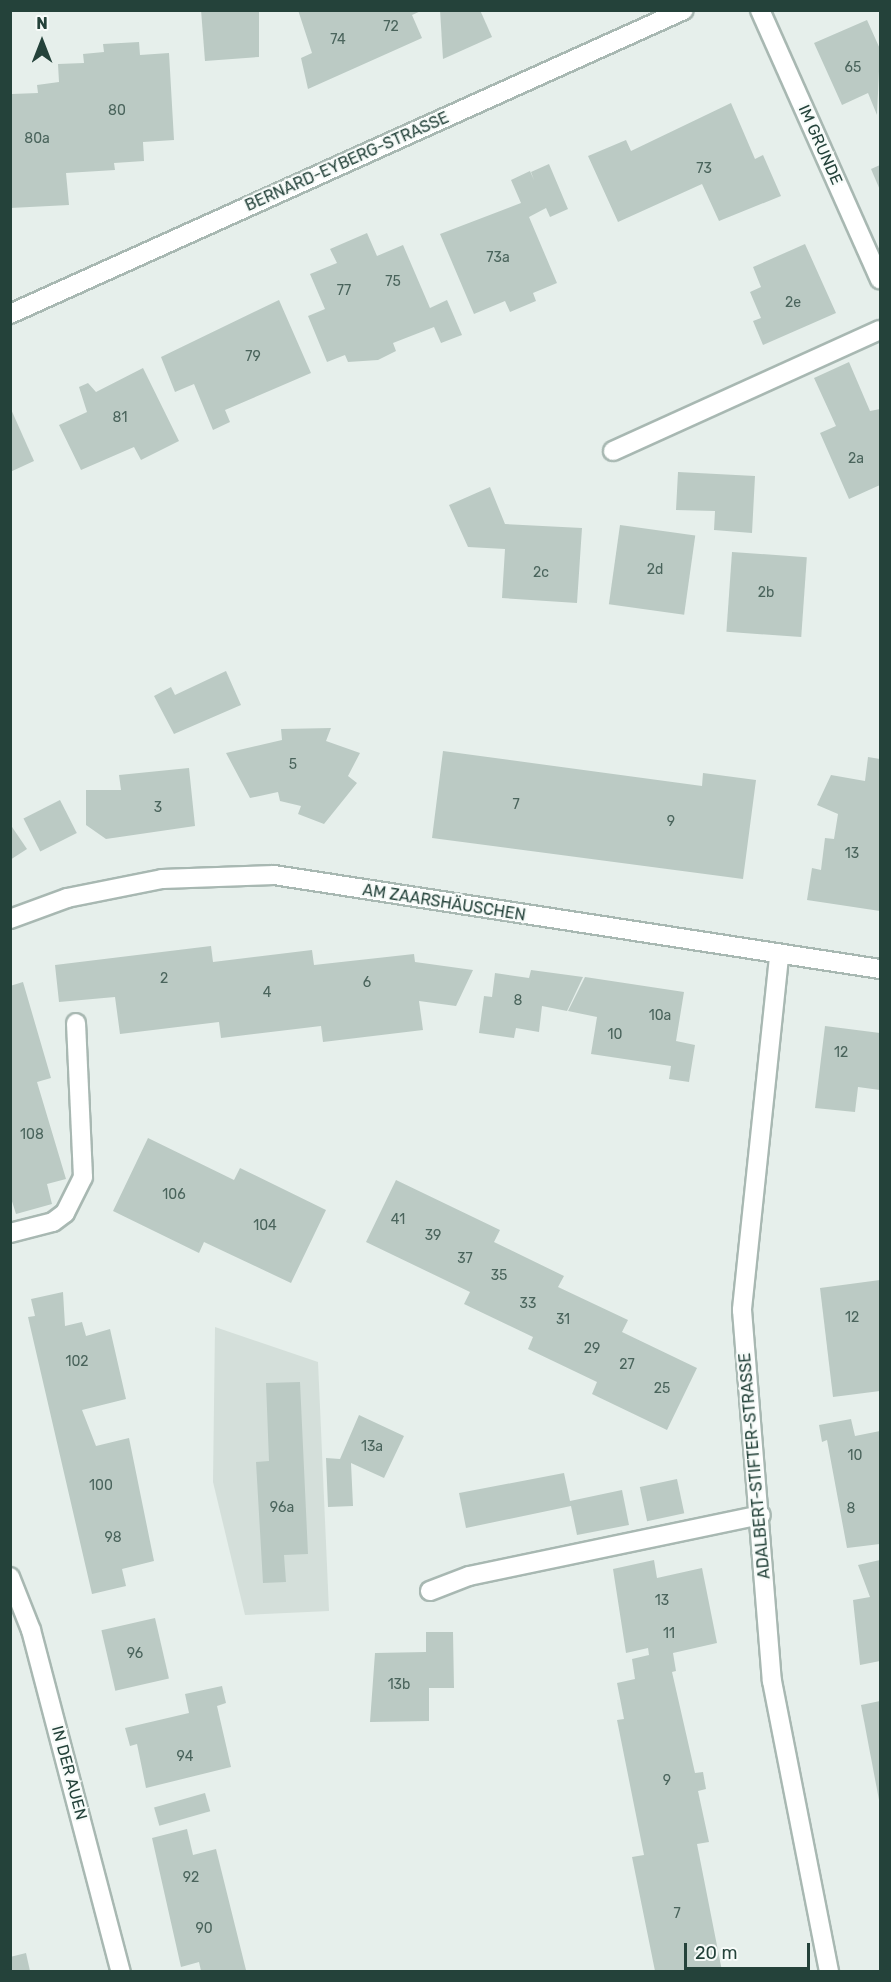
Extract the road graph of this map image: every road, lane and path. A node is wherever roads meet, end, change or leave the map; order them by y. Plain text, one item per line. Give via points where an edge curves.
1 (684, 10) edge
2 (760, 10) edge
3 (880, 280) edge
4 (10, 314) edge
5 (880, 330) edge
6 (613, 451) dead end
7 (10, 919) edge
8 (779, 957) junction
9 (880, 969) edge
10 (76, 1023) dead end
11 (10, 1233) edge
12 (761, 1515) junction
13 (10, 1577) edge
14 (430, 1591) dead end
15 (121, 1971) edge
16 (828, 1971) edge

1 - 4 street, BERNARD-EYBERG-STRASSE
2 - 3 street, IM GRUNDE
5 - 6 street
7 - 8 street, AM ZAARSHÄUSCHEN via 67,898 162,879 274,875
8 - 9 street, AM ZAARSHÄUSCHEN
8 - 12 street, ADALBERT-STIFTER-STRASSE via 742,1310
10 - 11 street via 83,1177 65,1213 53,1222
12 - 14 street via 469,1576
12 - 16 street, ADALBERT-STIFTER-STRASSE via 772,1681
13 - 15 street, IN DER AUEN via 31,1629

